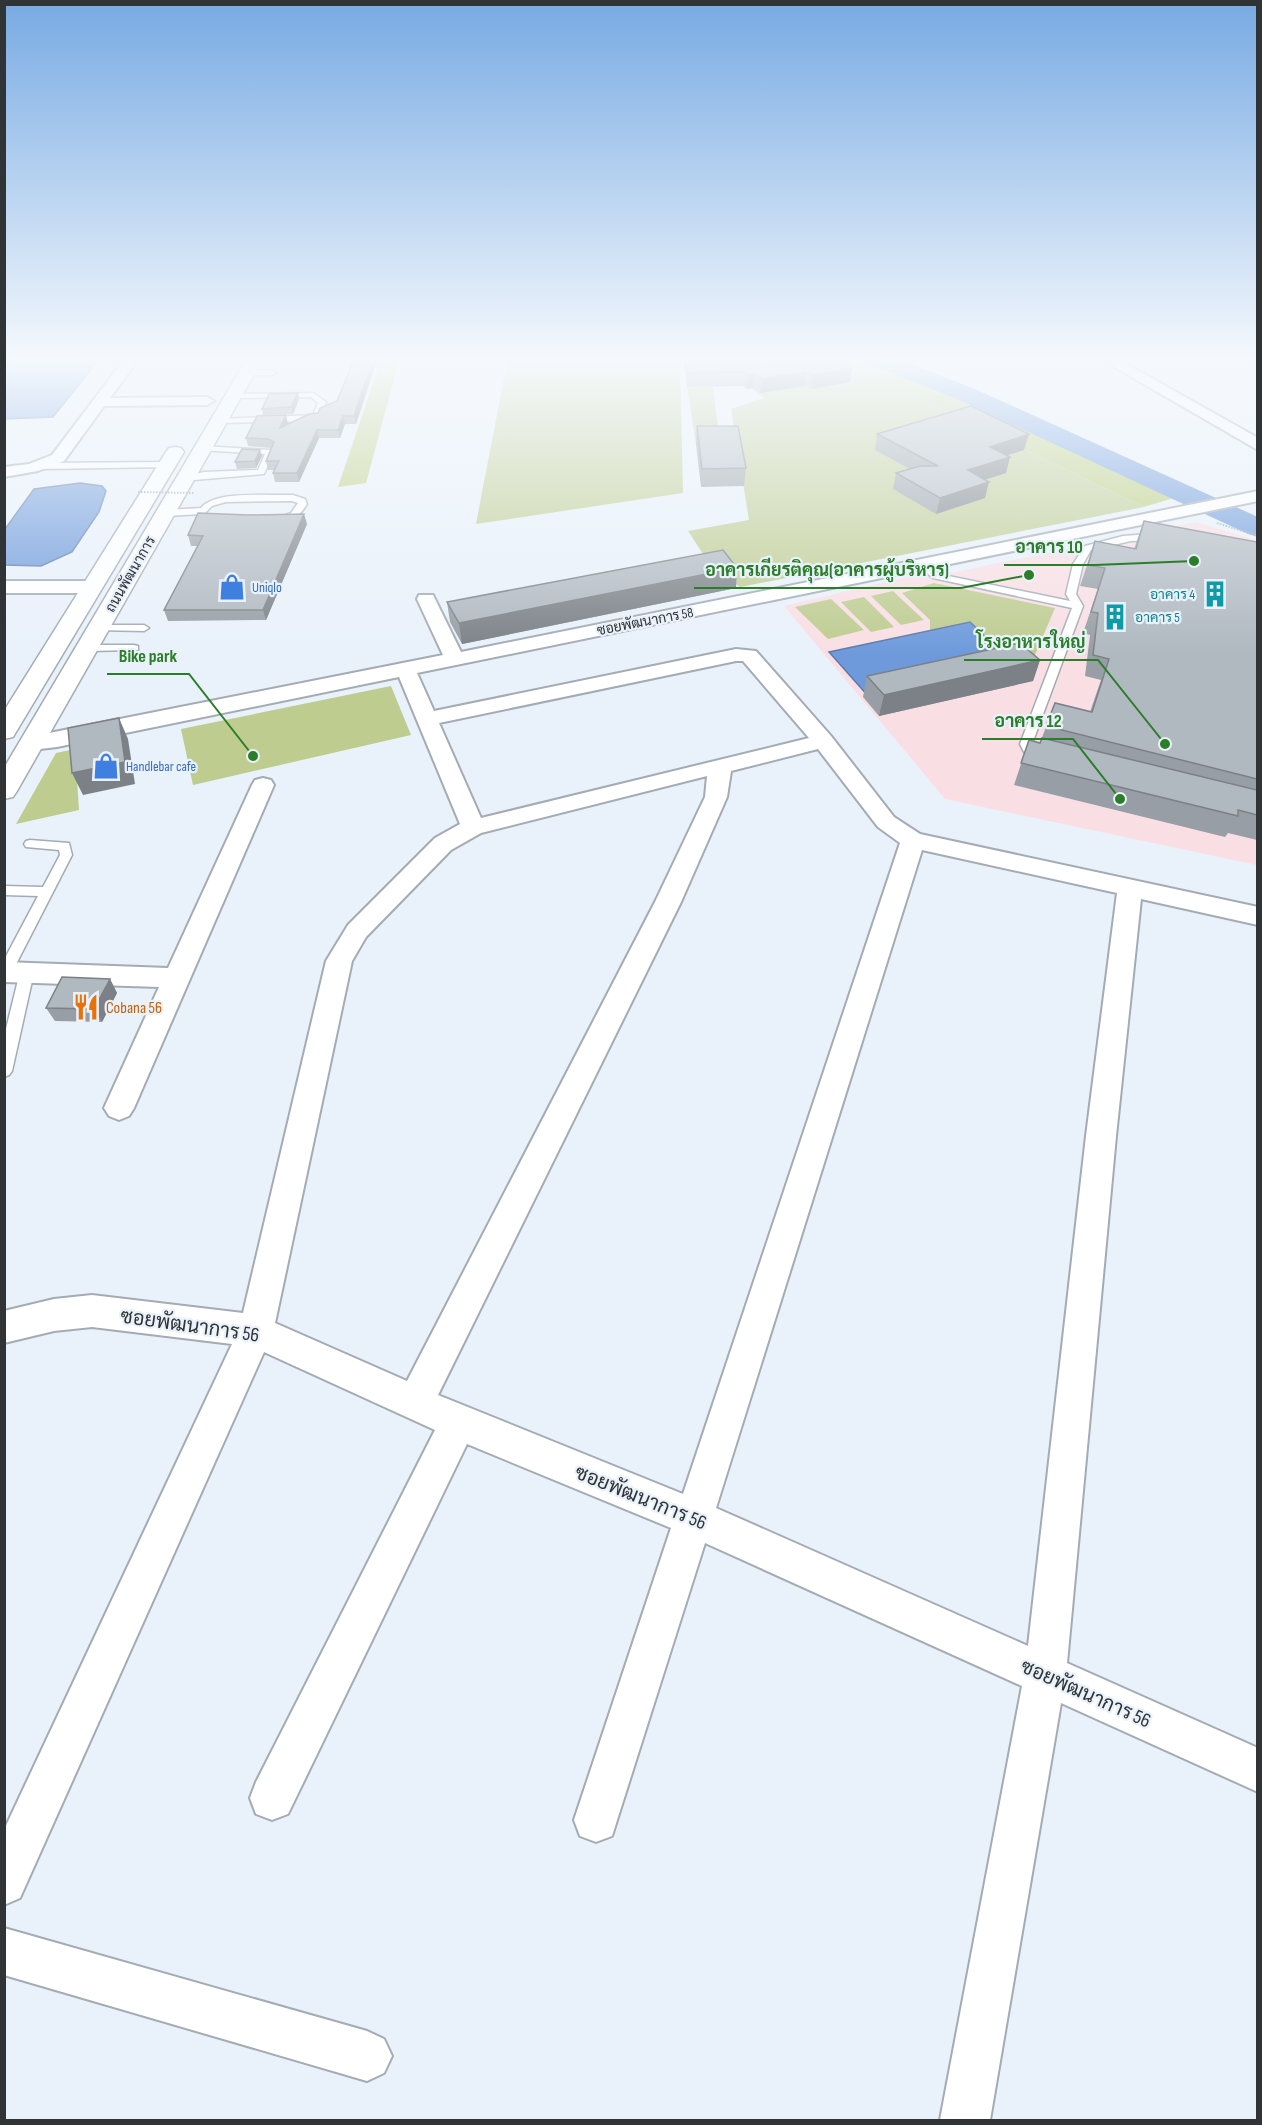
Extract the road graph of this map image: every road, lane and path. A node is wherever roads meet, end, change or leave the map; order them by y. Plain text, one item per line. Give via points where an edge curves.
1 (59, 456) edge
2 (172, 456) edge
3 (200, 456) edge
4 (268, 456) edge
5 (167, 465) junction
6 (43, 466) junction
7 (4, 472) edge
8 (189, 486) junction
9 (138, 492) dead end
10 (1257, 496) edge
11 (204, 511) junction
12 (165, 513) junction
13 (216, 519) edge
14 (272, 519) edge
15 (1213, 522) dead end
16 (1071, 536) junction
17 (1257, 536) edge
18 (1166, 538) edge
19 (1088, 548) junction
20 (923, 566) junction
21 (127, 582) junction
22 (4, 587) edge
23 (92, 587) junction
24 (426, 599) dead end
25 (1078, 606) junction
26 (144, 628) dead end
27 (93, 638) junction
28 (134, 648) dead end
29 (456, 659) junction
30 (406, 670) junction
31 (427, 719) junction
32 (4, 732) edge
33 (823, 741) junction
34 (4, 742) edge
35 (32, 743) junction
36 (1055, 760) edge
37 (720, 766) junction
38 (263, 785) dead end
39 (4, 790) edge
40 (473, 827) junction
41 (913, 840) junction
42 (30, 844) dead end
43 (1130, 889) junction
44 (4, 890) edge
45 (46, 892) junction
46 (1257, 916) edge
47 (12, 972) edge
48 (177, 978) junction
49 (10, 1028) edge
50 (4, 1071) edge
51 (119, 1108) dead end
52 (4, 1328) edge
53 (256, 1331) junction
54 (415, 1403) junction
55 (458, 1422) junction
56 (694, 1518) junction
57 (1045, 1675) junction
58 (1257, 1770) edge
59 (272, 1798) dead end
60 (596, 1820) dead end
61 (4, 1882) edge
62 (4, 1951) edge
63 (367, 2055) dead end
64 (966, 2121) edge

1 - 6 street
2 - 5 main road, ถนนพัฒนาการ
3 - 8 main road, ถนนพัฒนาการ
4 - 8 lane via 261,472 204,475
5 - 6 lane
5 - 23 main road, ถนนพัฒนาการ
6 - 7 street
8 - 9 path, bridge
8 - 12 main road, ถนนพัฒนาการ
10 - 16 street, ซอยพัฒนาการ 58
11 - 12 lane
11 - 13 lane via 206,518
11 - 14 lane via 209,504 225,499 302,501 292,517
12 - 21 main road, ถนนพัฒนาการ
15 - 17 path
16 - 19 lane
16 - 20 street, ซอยพัฒนาการ 58
18 - 19 lane via 1138,536
19 - 25 lane via 1078,564 1071,594
20 - 25 lane via 936,576
20 - 29 street, ซอยพัฒนาการ 58
21 - 23 main road
21 - 27 main road, ถนนพัฒนาการ
22 - 23 street
23 - 32 main road, ถนนพัฒนาการ
24 - 29 street
25 - 36 lane via 1026,744 1028,750
26 - 27 lane
27 - 28 lane
27 - 35 main road, ถนนพัฒนาการ
29 - 30 street, ซอยพัฒนาการ 58
30 - 31 street
30 - 35 street, ซอยพัฒนาการ 58
31 - 33 street via 744,654 754,659
31 - 40 street
33 - 37 street
33 - 41 street via 886,822
34 - 35 main road
35 - 39 main road, ถนนพัฒนาการ
37 - 40 street
37 - 54 street via 716,797 668,902
38 - 48 street
40 - 53 street via 443,844 357,931 339,961
41 - 43 street
41 - 56 street
42 - 45 lane via 58,844 67,850
43 - 46 street
43 - 57 street
44 - 45 lane
45 - 47 lane
47 - 48 street
47 - 49 lane
48 - 51 street
49 - 50 lane
52 - 53 street, ซอยพัฒนาการ 56 via 54,1315 92,1311
53 - 54 street, ซอยพัฒนาการ 56
53 - 61 street
54 - 55 street, ซอยพัฒนาการ 56
55 - 56 street, ซอยพัฒนาการ 56
55 - 59 street
56 - 57 street, ซอยพัฒนาการ 56
56 - 60 street
57 - 58 street, ซอยพัฒนาการ 56
57 - 64 street
62 - 63 street

